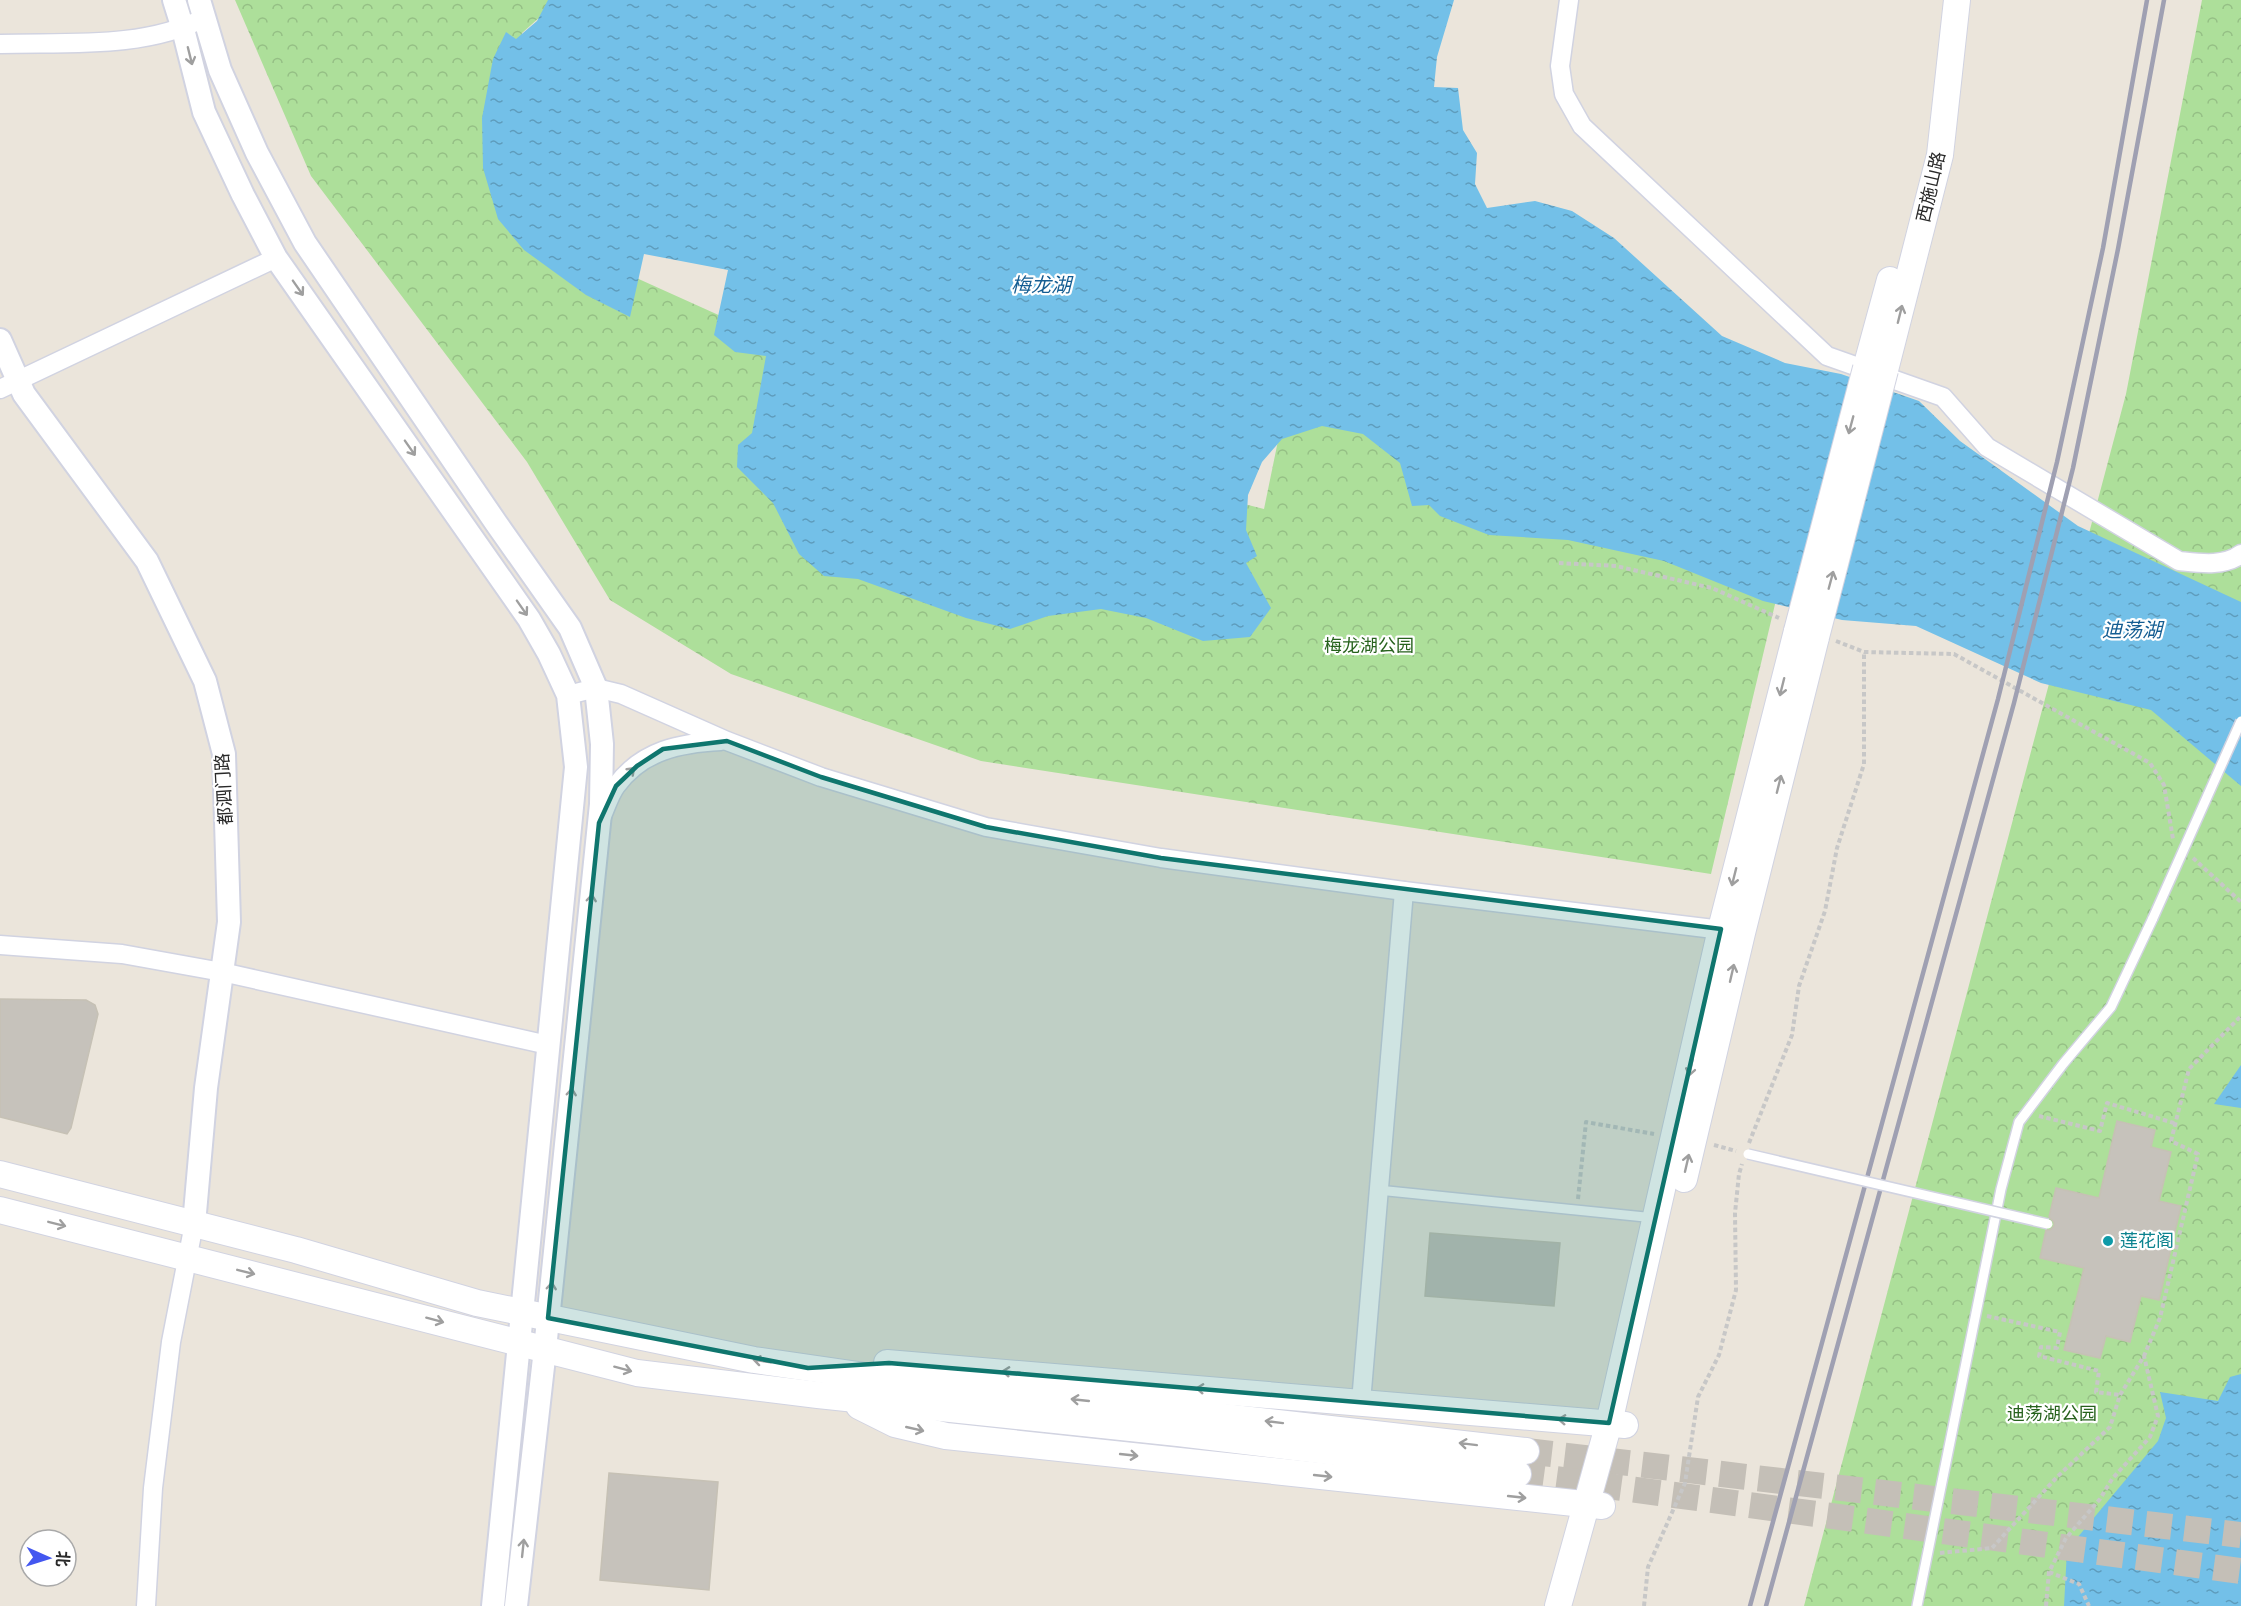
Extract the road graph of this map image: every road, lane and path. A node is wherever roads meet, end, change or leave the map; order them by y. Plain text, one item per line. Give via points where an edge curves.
1 (174, 0) edge
2 (1569, 0) edge
3 (1940, 0) edge
4 (1957, 0) edge
5 (202, 9) edge
6 (183, 29) junction
7 (0, 44) edge
8 (276, 258) junction
9 (0, 340) edge
10 (1876, 369) junction
11 (10, 386) edge
12 (2241, 554) edge
13 (1559, 563) dead end
14 (1808, 632) junction
15 (1864, 652) junction
16 (596, 688) junction
17 (568, 695) junction
18 (2241, 721) edge
19 (727, 741) junction
20 (599, 823) junction
21 (2181, 847) dead end
22 (2190, 855) dead end
23 (1404, 891) junction
24 (2241, 903) edge
25 (1732, 931) junction
26 (0, 945) edge
27 (222, 972) junction
28 (2241, 1016) edge
29 (548, 1046) junction
30 (2026, 1113) junction
31 (1586, 1122) dead end
32 (2174, 1123) junction
33 (1747, 1152) junction
34 (0, 1174) edge
35 (1378, 1190) junction
36 (0, 1210) edge
37 (1577, 1210) junction
38 (1657, 1219) junction
39 (194, 1224) junction
40 (2048, 1224) dead end
41 (188, 1257) junction
42 (523, 1312) junction
43 (1976, 1313) junction
44 (548, 1318) junction
45 (520, 1343) junction
46 (545, 1349) junction
47 (2144, 1356) junction
48 (808, 1368) junction
49 (2120, 1395) junction
50 (842, 1398) junction
51 (1361, 1402) junction
52 (1617, 1424) junction
53 (1594, 1505) junction
54 (1928, 1554) junction
55 (2049, 1572) junction
56 (146, 1606) edge
57 (493, 1606) edge
58 (516, 1606) edge
59 (1558, 1606) edge
60 (1573, 1606) edge
61 (1644, 1606) edge
62 (1917, 1606) edge
63 (2046, 1606) edge
64 (2089, 1606) edge

1 - 6 street
2 - 12 street via 1560,66 1564,94 1582,126 1827,357 1943,397 1987,447 2179,561 2204,564 2234,560
3 - 10 main road, 西施山路 via 1925,153
10 -> 4 main road, 西施山路 via 1940,155
5 - 6 street
5 - 16 street via 219,70 305,243 570,628
6 - 7 street via 132,40
6 -> 8 street via 204,112
8 - 11 street
8 -> 17 street via 529,619
9 - 11 street, 都泗门路
10 - 14 main road, bridge
11 - 27 street, 都泗门路 via 24,394 147,561 205,681 224,754 229,922
13 - 14 path via 1616,566 1713,588
14 - 15 path
14 - 25 main road
15 - 21 path via 1954,654 2150,764 2164,784 2173,839
15 - 33 path via 1864,764 1837,848 1825,911 1799,986 1791,1035
16 - 17 street
16 - 19 street via 621,694
16 - 20 street via 602,744
17 - 29 street via 576,767
18 - 30 lane, bridge via 2111,1007
20 -> 19 street via 616,786 663,749 689,742
19 - 23 street via 821,777 986,827 1161,858
44 -> 20 street
22 - 24 path
23 - 25 street
23 - 35 street
25 -> 38 main road
52 -> 25 main road
26 - 27 street via 122,954
27 - 29 street
27 - 39 street, 都泗门路 via 206,1088
28 - 32 path via 2189,1069
29 - 42 street
30 - 32 path via 2100,1131 2108,1103
30 - 43 lane via 2019,1122 2001,1188
31 - 37 path
32 - 47 path via 2171,1141 2198,1154 2160,1318
33 - 40 lane, bridge
33 - 61 path via 1738,1174 1736,1290 1719,1355 1698,1397 1685,1483 1648,1567
34 - 39 main road
35 - 37 lane
35 - 51 street
36 -> 41 main road
37 - 38 lane
38 - 52 main road
39 - 41 street
39 - 42 main road via 477,1303
41 -> 45 main road
41 - 56 street via 171,1342 153,1488
42 - 44 main road
42 - 45 street
43 - 49 path via 2060,1332 2057,1348 2041,1347 2039,1356 2098,1371 2096,1392
43 - 54 lane
44 - 46 street
48 -> 44 main road
45 - 46 main road
45 - 57 street
46 -> 50 main road via 637,1373
58 -> 46 street
47 - 49 path
47 - 55 path via 2158,1416 2150,1437 2066,1538
50 -> 48 main road via 1179,1433 1522,1462
51 -> 48 main road via 889,1363
49 - 54 path via 2110,1427 2057,1477 1992,1548
50 -> 53 main road via 895,1424 946,1436
52 -> 51 main road
52 - 53 main road
53 - 59 main road
53 - 60 main road
54 - 62 lane
55 - 63 path
55 - 64 path via 2079,1584

